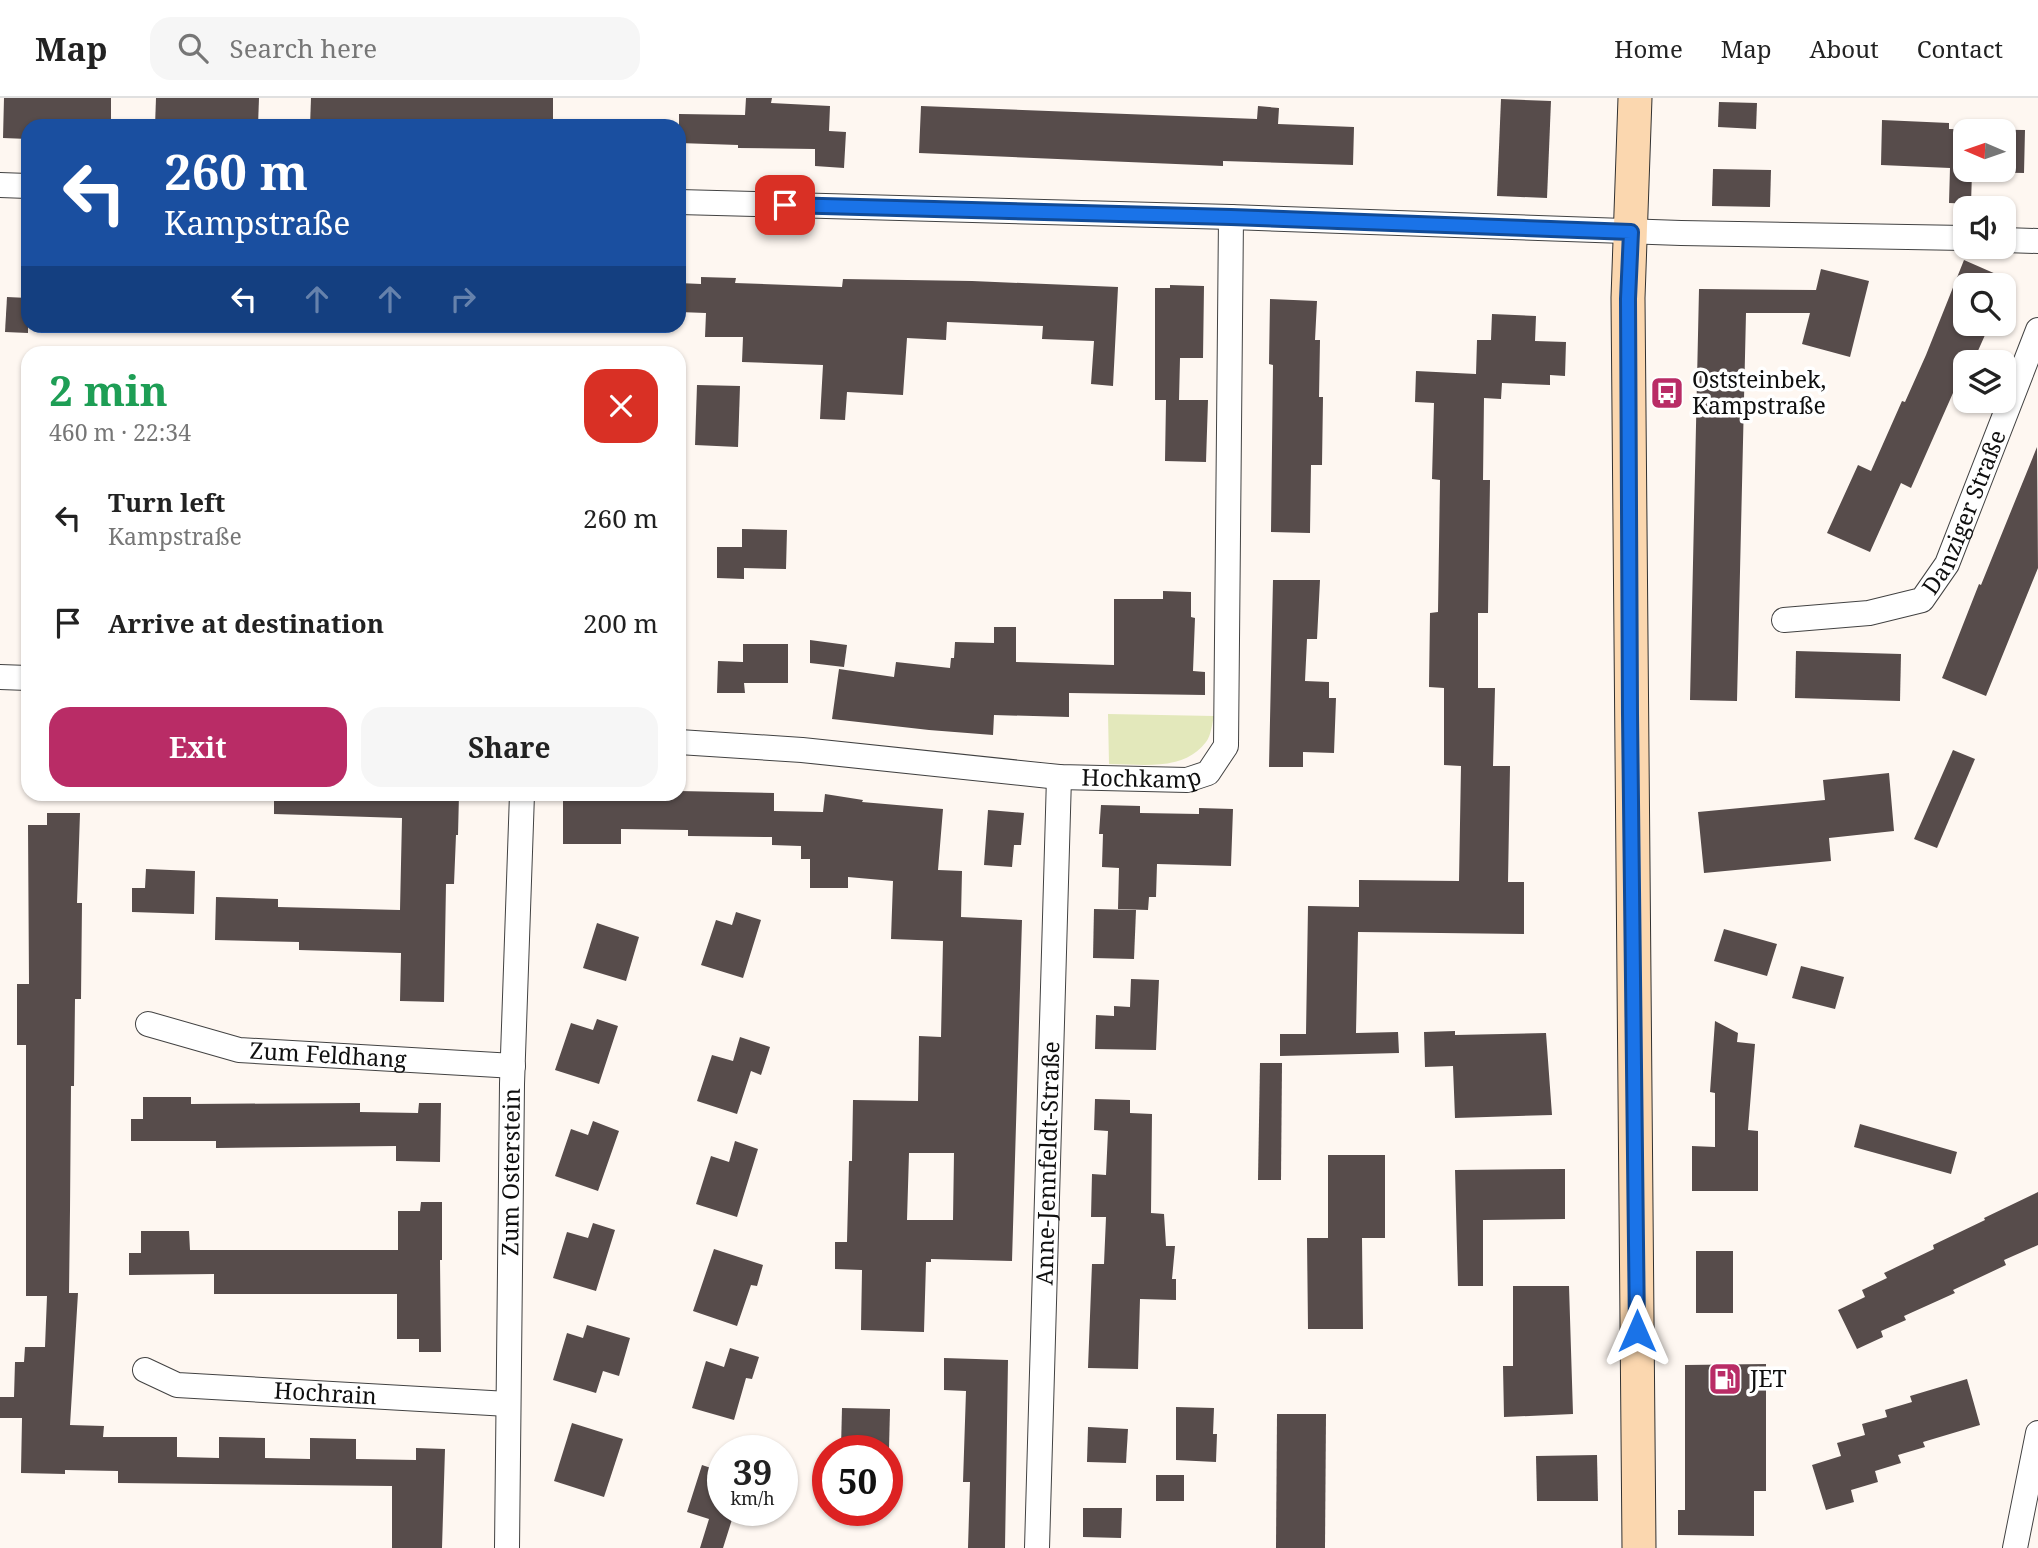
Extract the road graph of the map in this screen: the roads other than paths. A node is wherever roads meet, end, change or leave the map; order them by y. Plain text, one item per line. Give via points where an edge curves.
1 (1635, 98) edge
2 (0, 185) edge
3 (21, 186) edge
4 (686, 202) edge
5 (1231, 217) junction
6 (1631, 232) junction
7 (1953, 238) edge
8 (2016, 240) edge
9 (2038, 241) edge
10 (2038, 330) edge
11 (1784, 620) dead end
12 (0, 677) edge
13 (21, 678) edge
14 (686, 742) edge
15 (1059, 777) junction
16 (522, 801) edge
17 (148, 1024) dead end
18 (513, 1066) junction
19 (145, 1370) dead end
20 (508, 1404) junction
21 (2038, 1433) edge
22 (507, 1548) edge
23 (1037, 1548) edge
24 (1639, 1548) edge
25 (2015, 1548) edge

1 - 6 main road
2 - 3 street
4 - 5 street
5 - 6 street
5 - 15 street, Hochkamp via 1226,746 1208,774 1187,780
6 - 7 street
6 - 24 main road via 1630,714
8 - 9 street
10 - 11 street, Danziger Straße via 1947,565 1922,600 1869,613
12 - 13 street
14 - 15 street, Hochkamp
15 - 23 street, Anne-Jennfeldt-Straße
16 - 18 street, Zum Osterstein
17 - 18 street, Zum Feldhang via 239,1050
18 - 20 street, Zum Osterstein
19 - 20 street, Hochrain via 177,1385
20 - 22 street, Zum Osterstein
21 - 25 street

